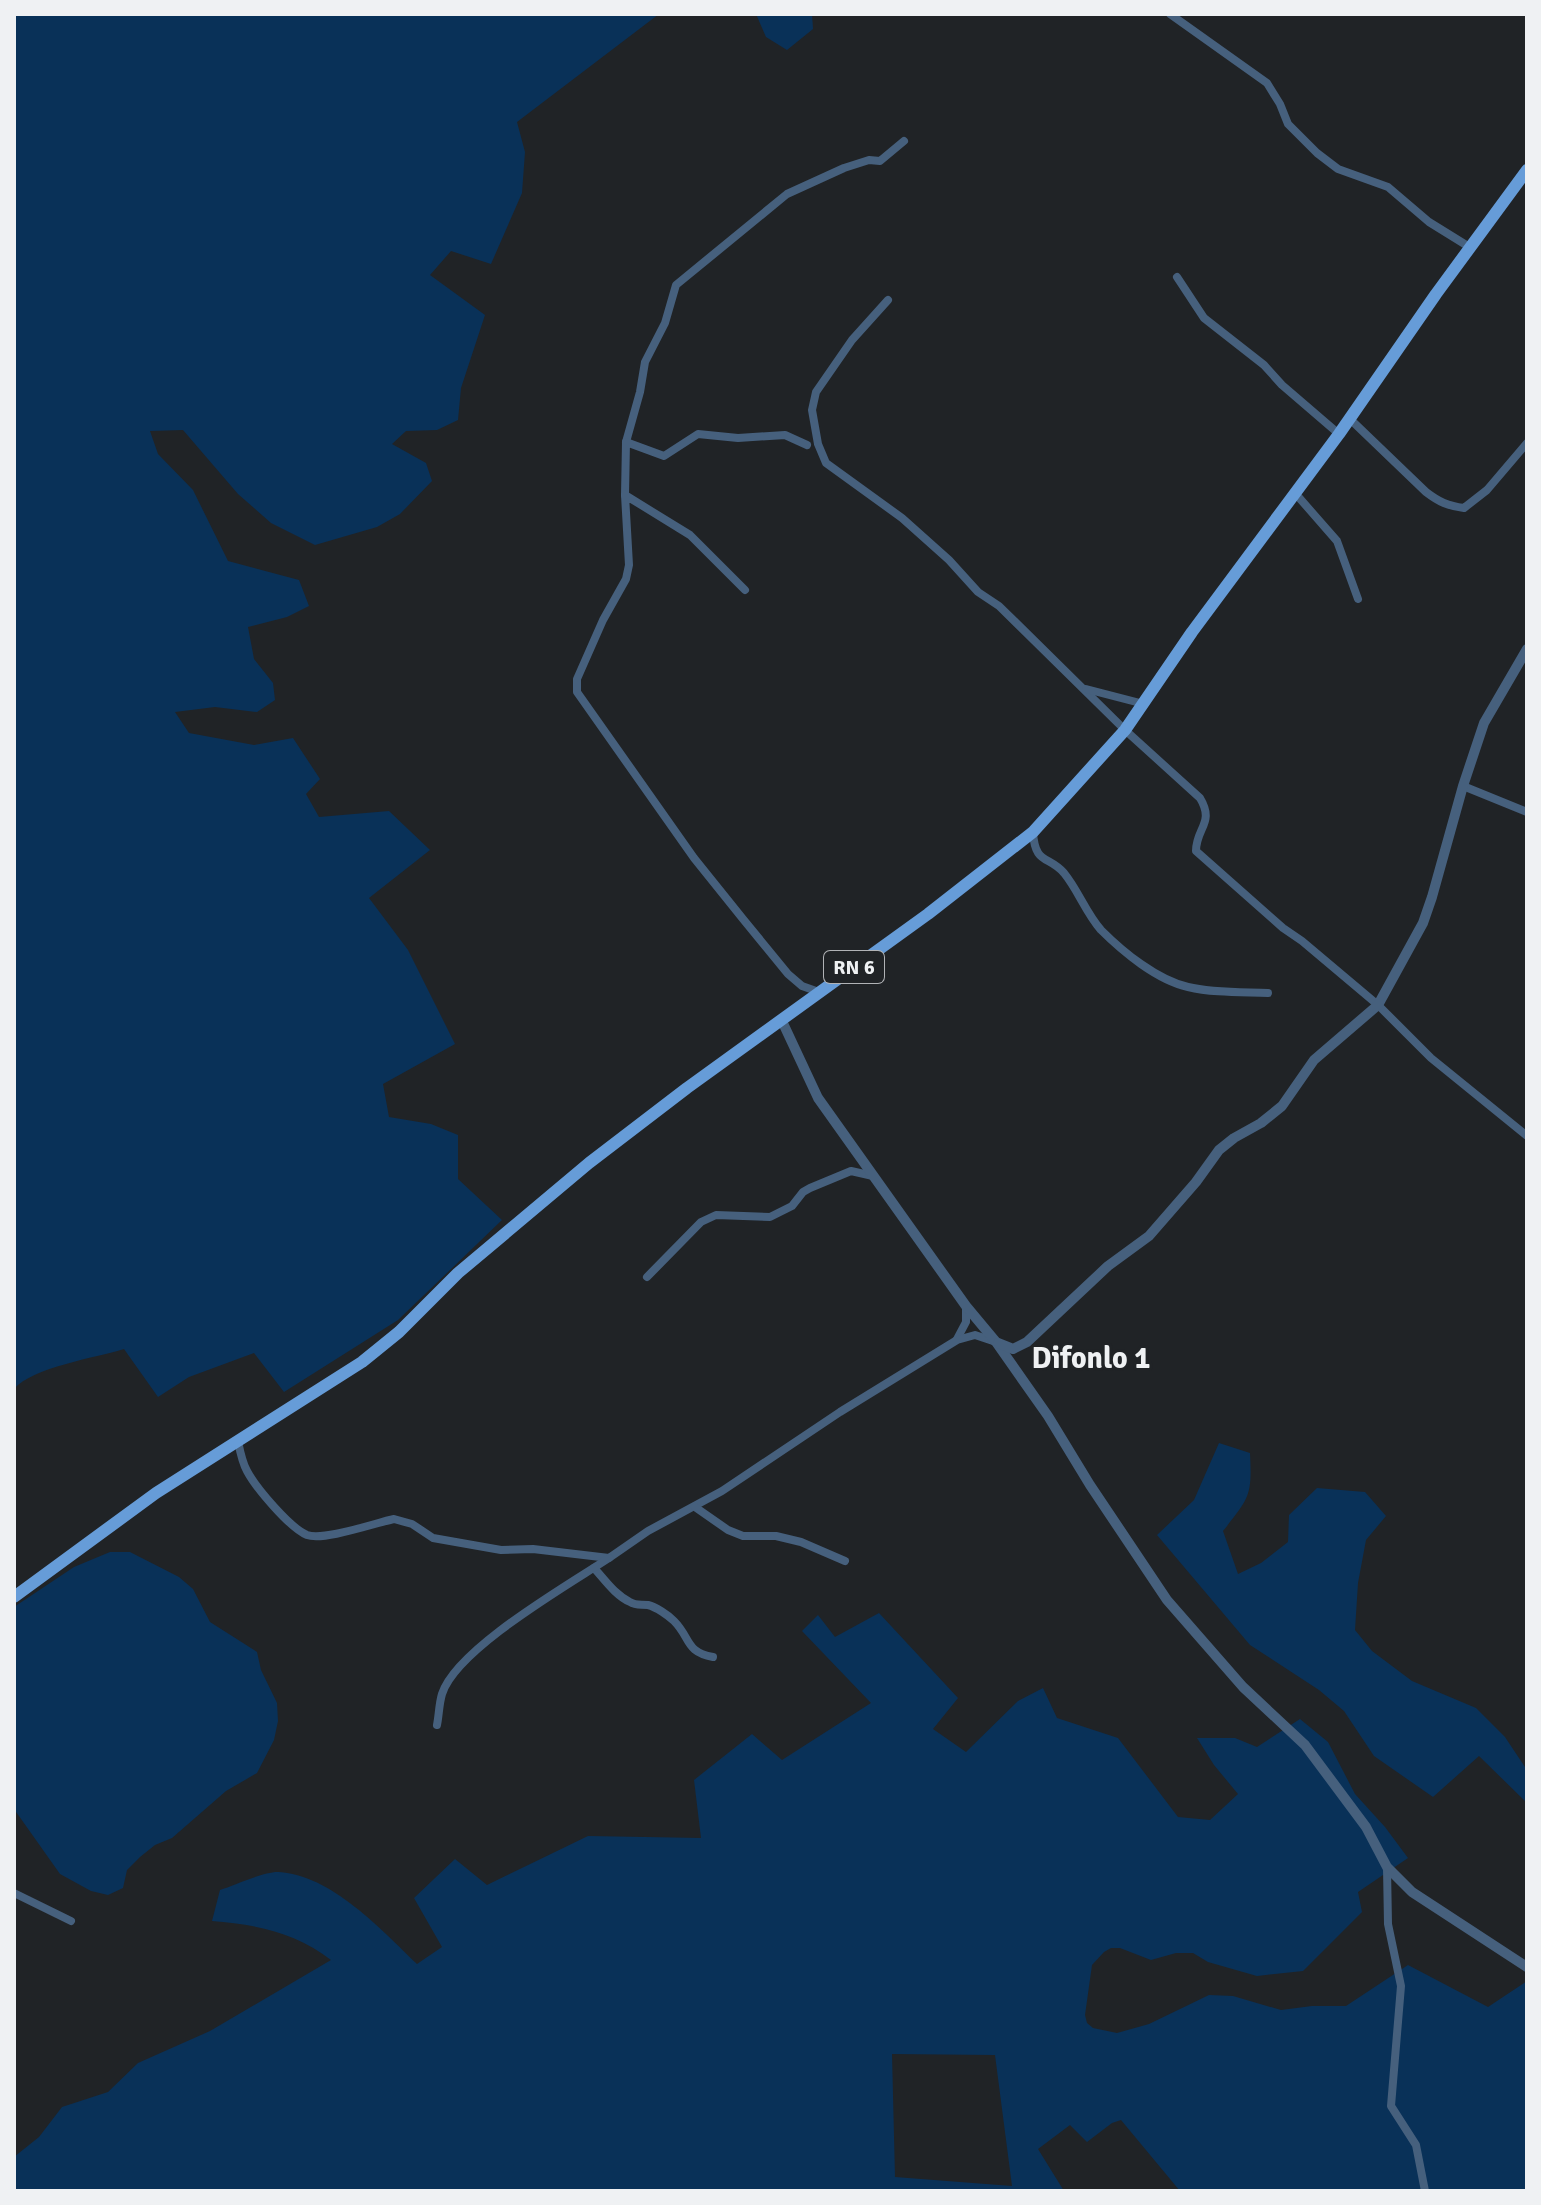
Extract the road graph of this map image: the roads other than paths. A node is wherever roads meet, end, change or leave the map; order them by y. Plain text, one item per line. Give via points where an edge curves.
1 (1170, 14) edge
2 (904, 141) dead end
3 (1527, 170) edge
4 (1471, 248) junction
5 (1177, 277) dead end
6 (888, 300) dead end
7 (1350, 419) junction
8 (1339, 434) junction
9 (626, 442) junction
10 (1527, 443) edge
11 (807, 445) dead end
12 (1295, 493) junction
13 (625, 495) junction
14 (745, 590) dead end
15 (1358, 599) dead end
16 (1527, 649) edge
17 (1082, 687) junction
18 (1144, 704) junction
19 (1125, 730) junction
20 (1463, 786) junction
21 (1527, 812) edge
22 (1033, 832) junction
23 (819, 992) junction
24 (1268, 993) dead end
25 (1378, 1005) junction
26 (782, 1021) junction
27 (1527, 1136) edge
28 (874, 1176) junction
29 (647, 1277) dead end
30 (966, 1306) junction
31 (957, 1340) junction
32 (996, 1342) junction
33 (238, 1441) junction
34 (695, 1507) junction
35 (609, 1558) junction
36 (845, 1561) dead end
37 (594, 1568) junction
38 (14, 1597) edge
39 (713, 1657) dead end
40 (437, 1725) dead end
41 (1387, 1867) junction
42 (14, 1893) edge
43 (71, 1921) dead end
44 (1527, 1967) edge
45 (1425, 2191) edge

1 - 4 street via 1267,83 1288,124 1317,153 1338,169 1388,187
2 - 9 street via 880,161 844,168 787,194 676,285 645,362
3 - 4 main road, RN 6
4 - 7 main road, RN 6
5 - 8 street via 1204,318
6 - 17 street via 816,392 813,428 826,463 910,525
7 - 8 main road, RN 6
7 - 10 street via 1426,492 1464,508
8 - 12 main road, RN 6
9 - 11 street via 664,456 698,434 785,435
9 - 13 street
12 - 15 street via 1337,541
12 - 18 main road, RN 6
13 - 14 street via 690,535
13 - 23 street via 626,579 577,679 577,692 743,919 788,974
16 - 20 street via 1484,723
17 - 18 street
17 - 19 street
18 - 19 main road, RN 6
19 - 22 main road, RN 6
19 - 25 street via 1207,809 1196,851
20 - 21 street
20 - 25 street via 1423,923
22 - 23 main road, RN 6
22 - 24 street via 1044,862 1063,872 1100,928 1148,968 1188,987
23 - 26 main road, RN 6
25 - 27 street via 1431,1058
25 - 32 street via 1314,1060 1282,1106 1219,1150 1149,1236 1108,1266 1027,1342 1013,1349
26 - 28 street via 818,1098
26 - 33 main road, RN 6 via 589,1163 362,1362
28 - 29 street via 851,1171 810,1188 792,1206 770,1217 716,1215 701,1222
28 - 30 street
30 - 31 street via 966,1322
30 - 32 street
31 - 32 street via 975,1335
31 - 34 street
32 - 41 street via 1167,1600 1243,1687 1305,1745 1366,1827
33 - 35 street via 245,1469 292,1524 309,1536 394,1519 433,1538 501,1550
33 - 38 main road, RN 6 via 156,1493
34 - 35 street
34 - 36 street via 743,1536 801,1542
35 - 37 street
37 - 39 street via 627,1602 660,1611 674,1620 699,1655
37 - 40 street via 477,1648 458,1667 442,1693
41 - 44 street via 1412,1892
41 - 45 street via 1388,1924 1401,1986 1391,2106 1416,2145
42 - 43 street

